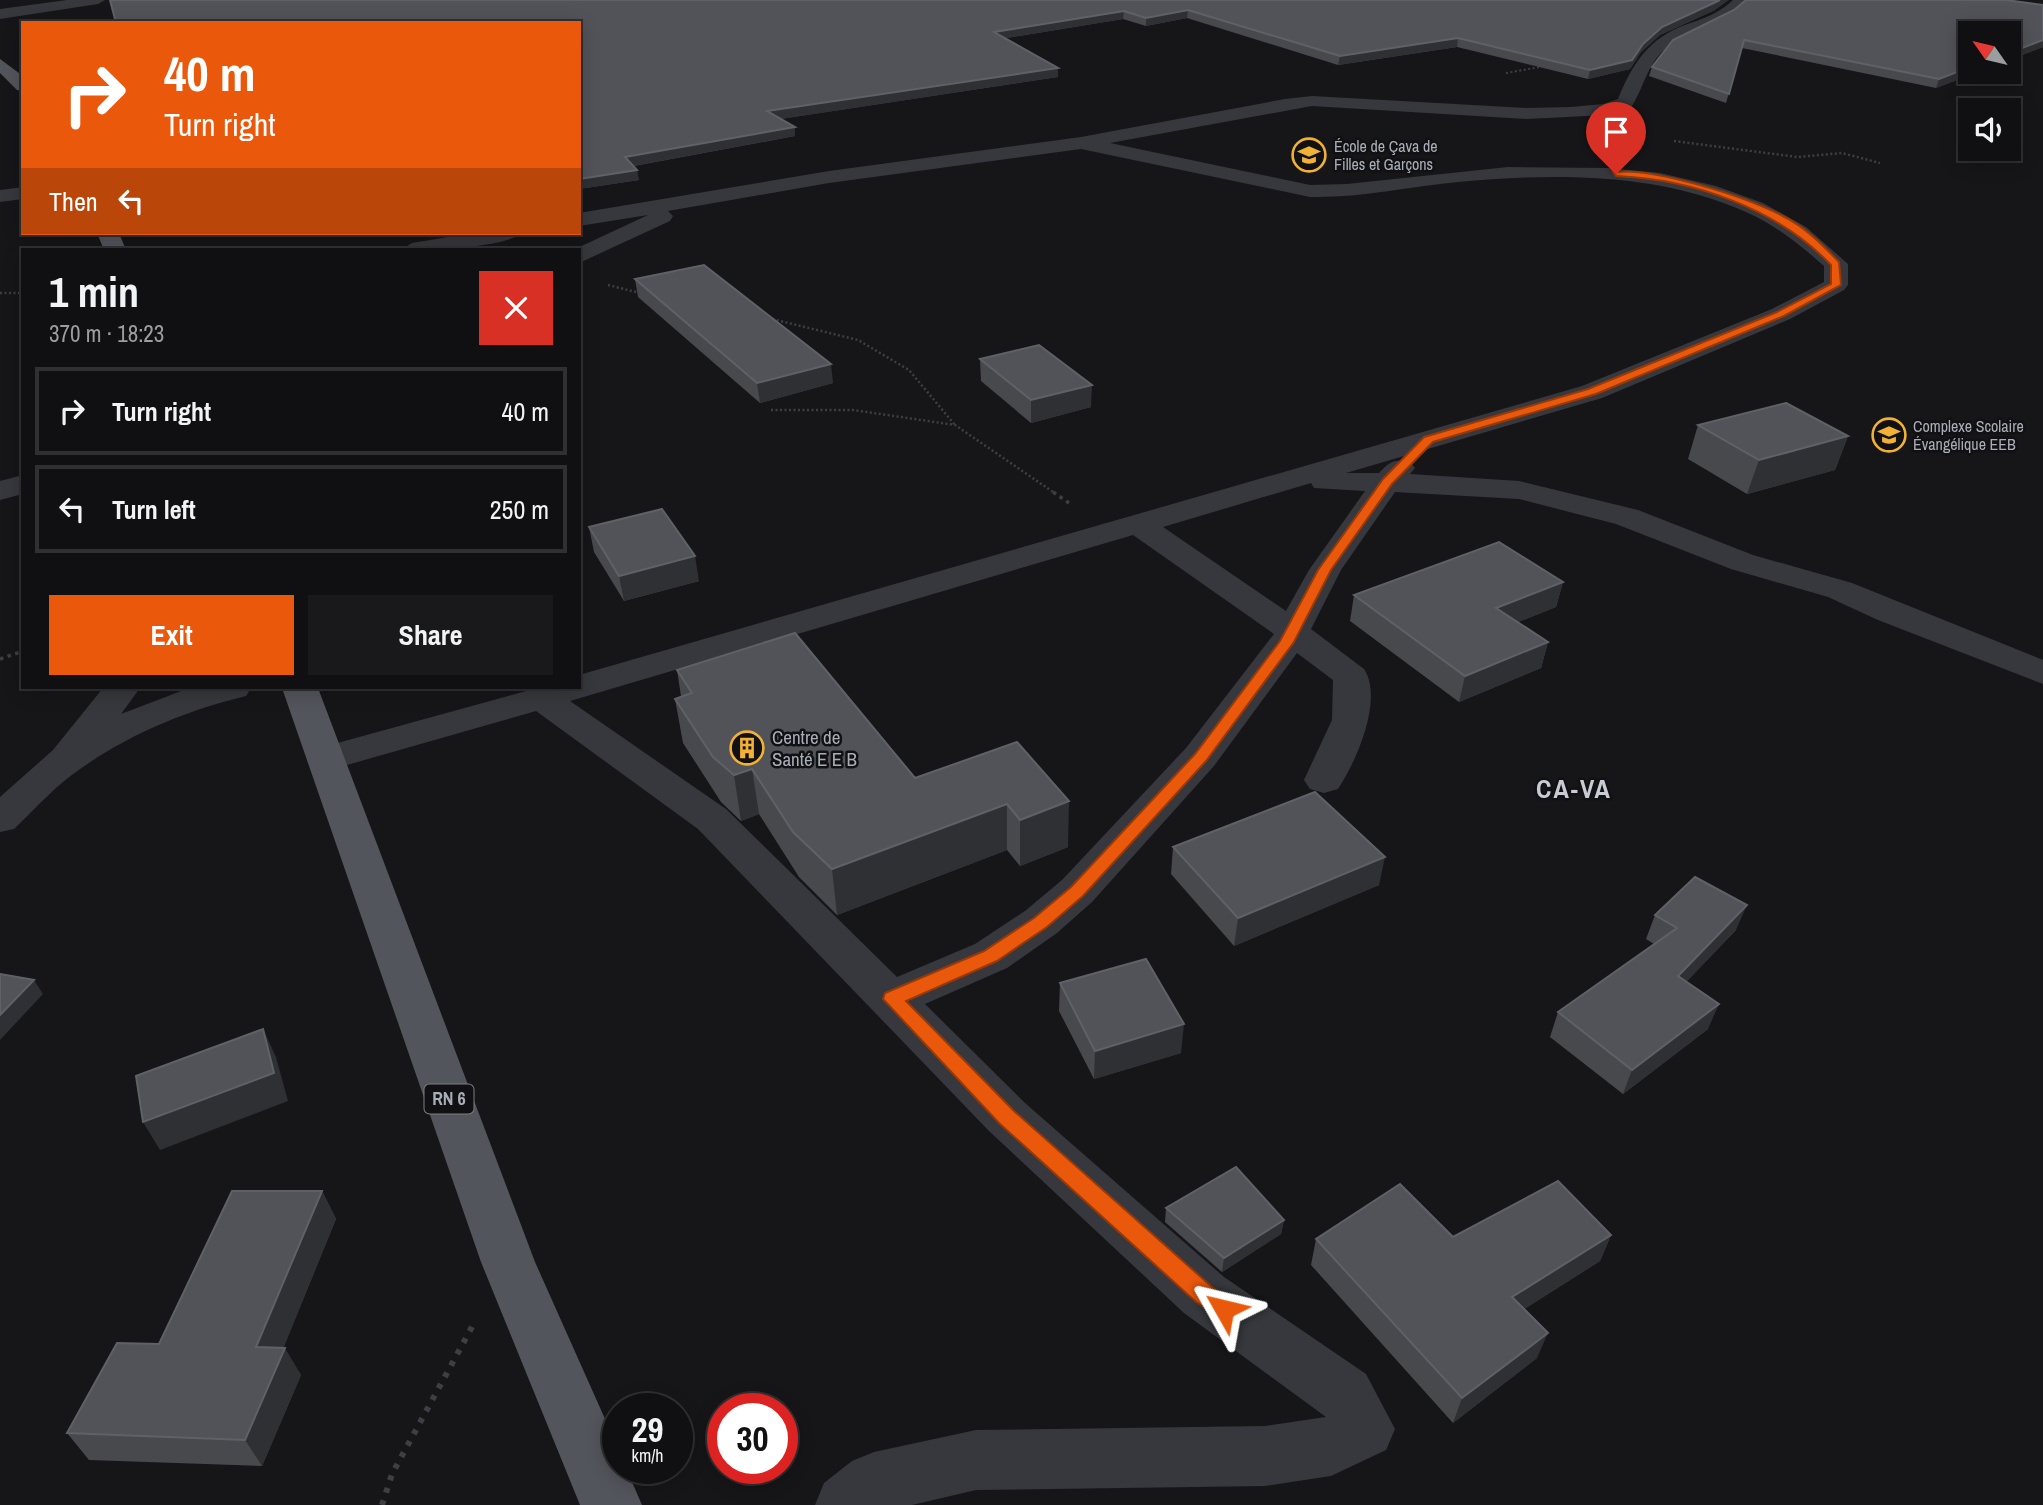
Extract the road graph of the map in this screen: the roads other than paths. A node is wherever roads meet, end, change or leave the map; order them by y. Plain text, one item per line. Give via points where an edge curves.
1 (98, 0) edge
2 (1741, 0) edge
3 (0, 14) edge
4 (0, 64) edge
5 (21, 84) edge
6 (1081, 143) junction
7 (21, 193) edge
8 (0, 196) edge
9 (691, 200) junction
10 (581, 220) edge
11 (498, 235) edge
12 (423, 248) edge
13 (581, 255) edge
14 (1429, 439) junction
15 (1279, 482) junction
16 (1387, 482) junction
17 (21, 485) edge
18 (0, 491) edge
19 (1126, 529) junction
20 (1293, 630) junction
21 (2043, 673) edge
22 (581, 687) edge
23 (121, 689) edge
24 (228, 689) edge
25 (300, 689) edge
26 (566, 691) edge
27 (67, 759) junction
28 (326, 759) junction
29 (1324, 780) dead end
30 (0, 819) edge
31 (892, 999) junction
32 (611, 1505) edge
33 (846, 1505) edge

1 - 3 street
2 - 6 street via 1717,20 1656,48 1637,74 1626,102 1608,111 1493,113 1312,101
4 - 5 main road
6 - 9 street
6 - 14 street via 1310,191 1460,176 1635,174 1699,188 1777,216 1811,239 1836,264 1836,285 1781,314 1592,392
7 - 8 street
9 - 10 street
9 - 13 street
11 - 12 street
14 - 15 street
14 - 16 street
15 - 16 street
15 - 19 street
16 - 20 street via 1325,570
16 - 21 street via 1519,490 1627,517 1742,562 1840,590
17 - 18 street
19 - 20 street
19 - 22 street
20 - 29 street via 1351,677 1351,720
20 - 31 street via 1200,757 1077,891 991,956
23 - 27 street
24 - 27 street via 158,709
25 - 28 main road, RN 6
26 - 28 street
26 - 31 street via 712,819
27 - 30 street
28 - 32 main road, RN 6 via 508,1262
31 - 33 street via 1007,1117 1204,1295 1345,1394 1365,1429 1331,1446 1265,1456 976,1460 874,1483

